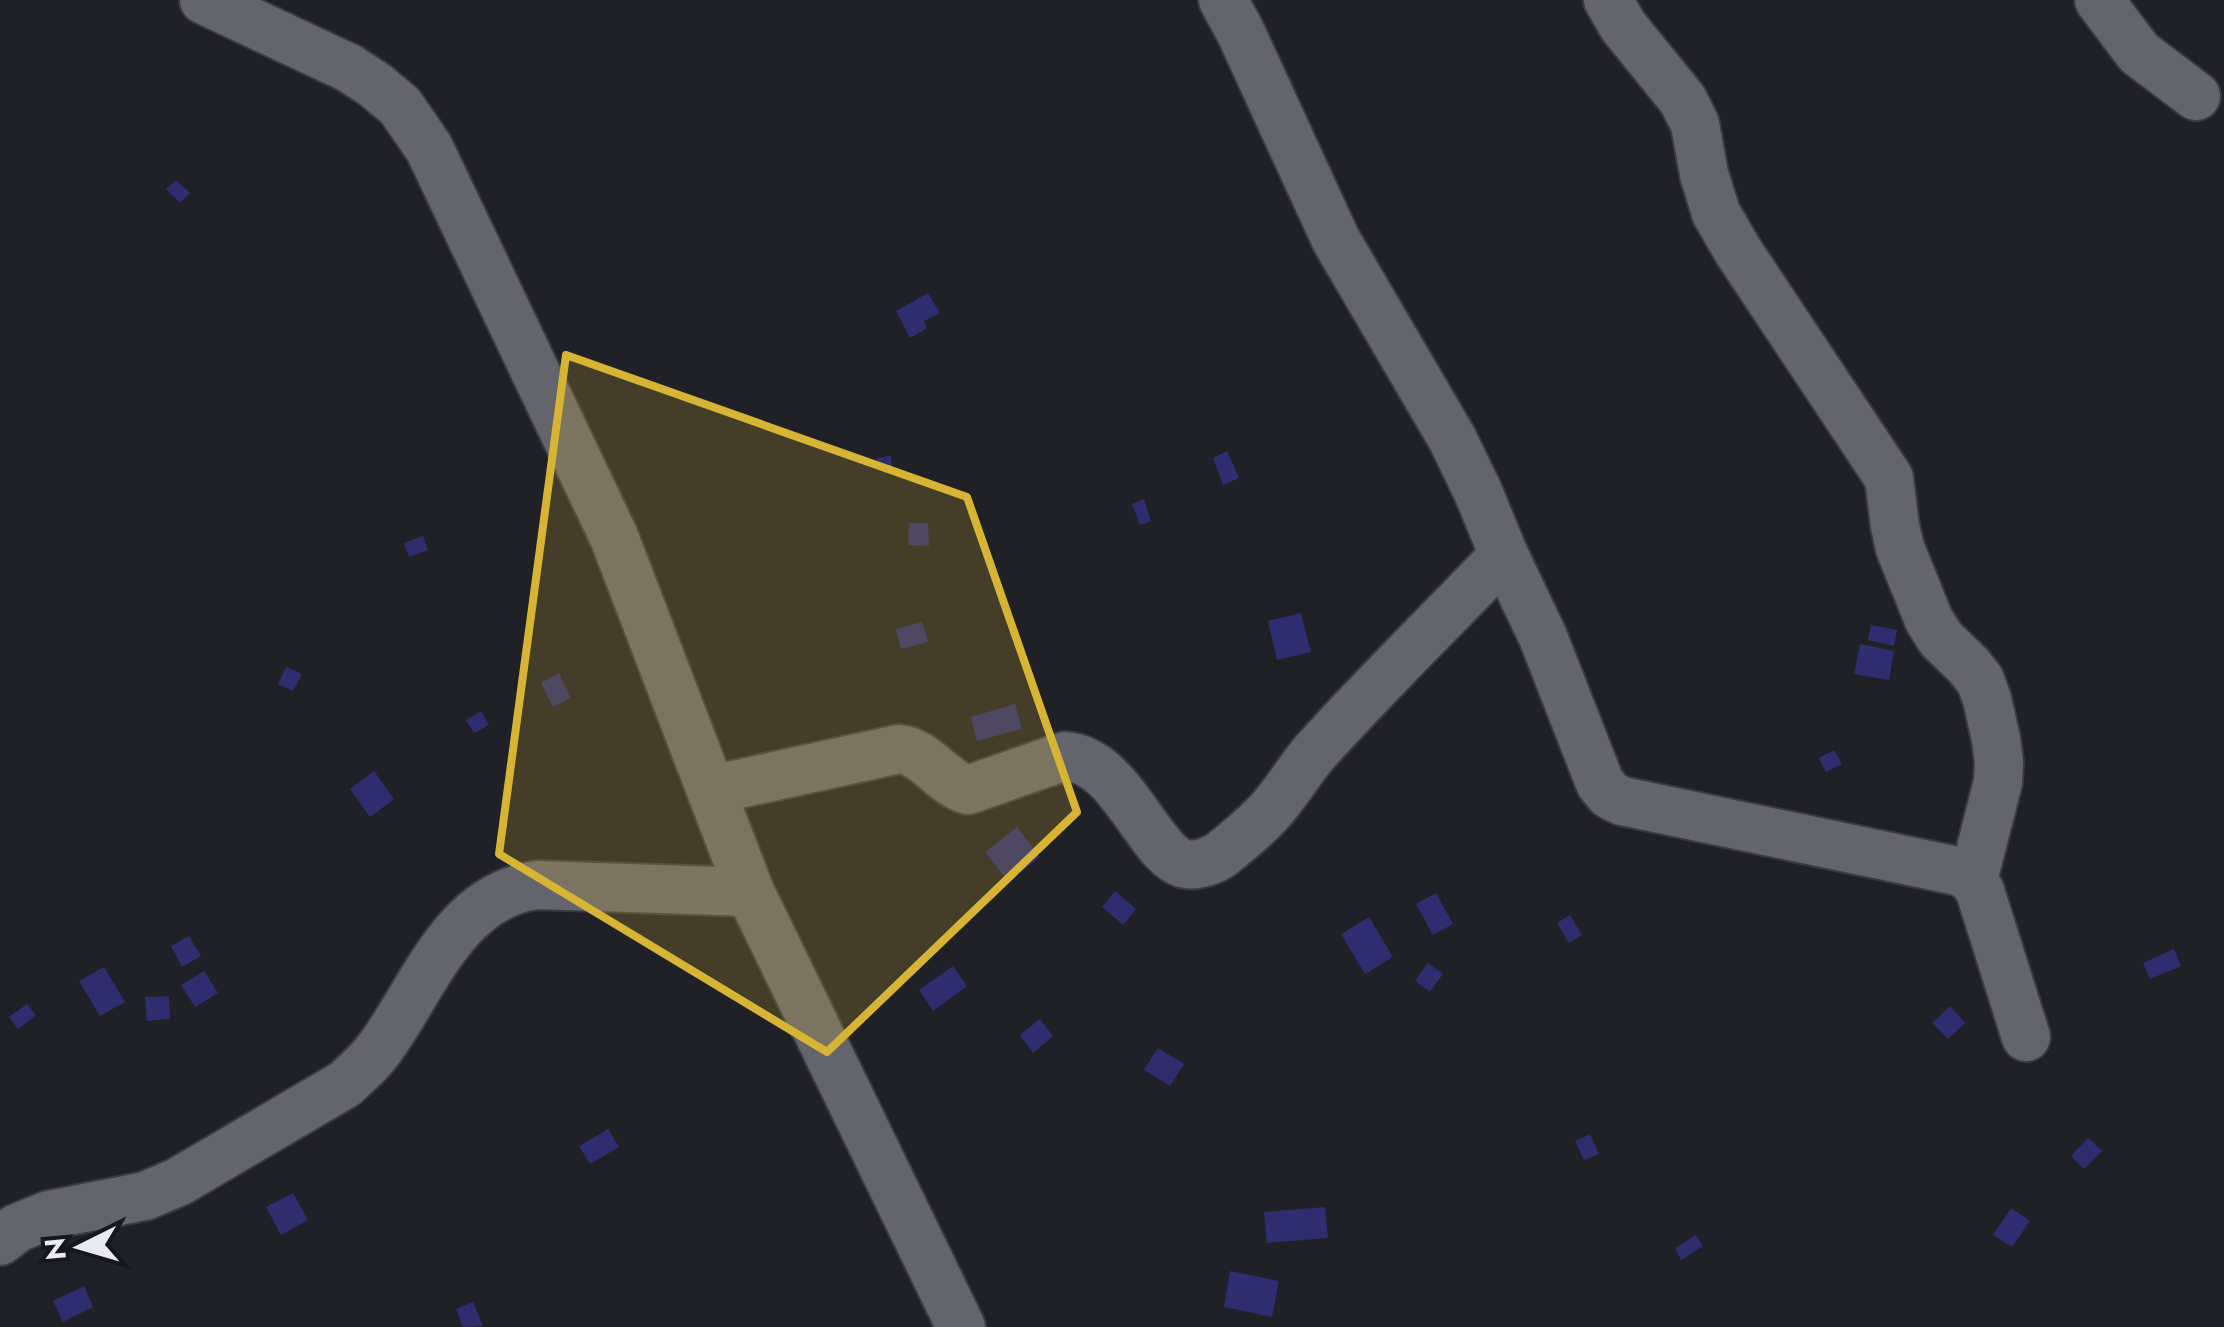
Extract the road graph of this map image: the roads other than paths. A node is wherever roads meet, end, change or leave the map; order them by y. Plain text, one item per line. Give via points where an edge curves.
1 (204, 0) edge
2 (1223, 0) edge
3 (1608, 0) edge
4 (2099, 0) edge
5 (2196, 96) dead end
6 (1504, 555) junction
7 (711, 790) junction
8 (1973, 880) junction
9 (750, 892) junction
10 (2026, 1037) dead end
11 (0, 1240) edge
12 (961, 1327) edge

1 - 7 street via 350,68 400,106 429,148 614,537
2 - 6 street via 1336,240 1453,440
3 - 8 street via 1683,100 1716,213 1889,478 1900,548 1929,620 1988,699 1998,782
4 - 5 street via 2140,53
6 - 7 street via 1312,755 1266,816 1200,864 1170,858 1119,789 1076,757 968,790 917,753 899,750
6 - 8 street via 1610,795 1944,866
7 - 9 street
8 - 10 street
9 - 11 street via 537,885 501,895 463,925 382,1045 345,1084 178,1182 146,1196 49,1215
9 - 12 street

